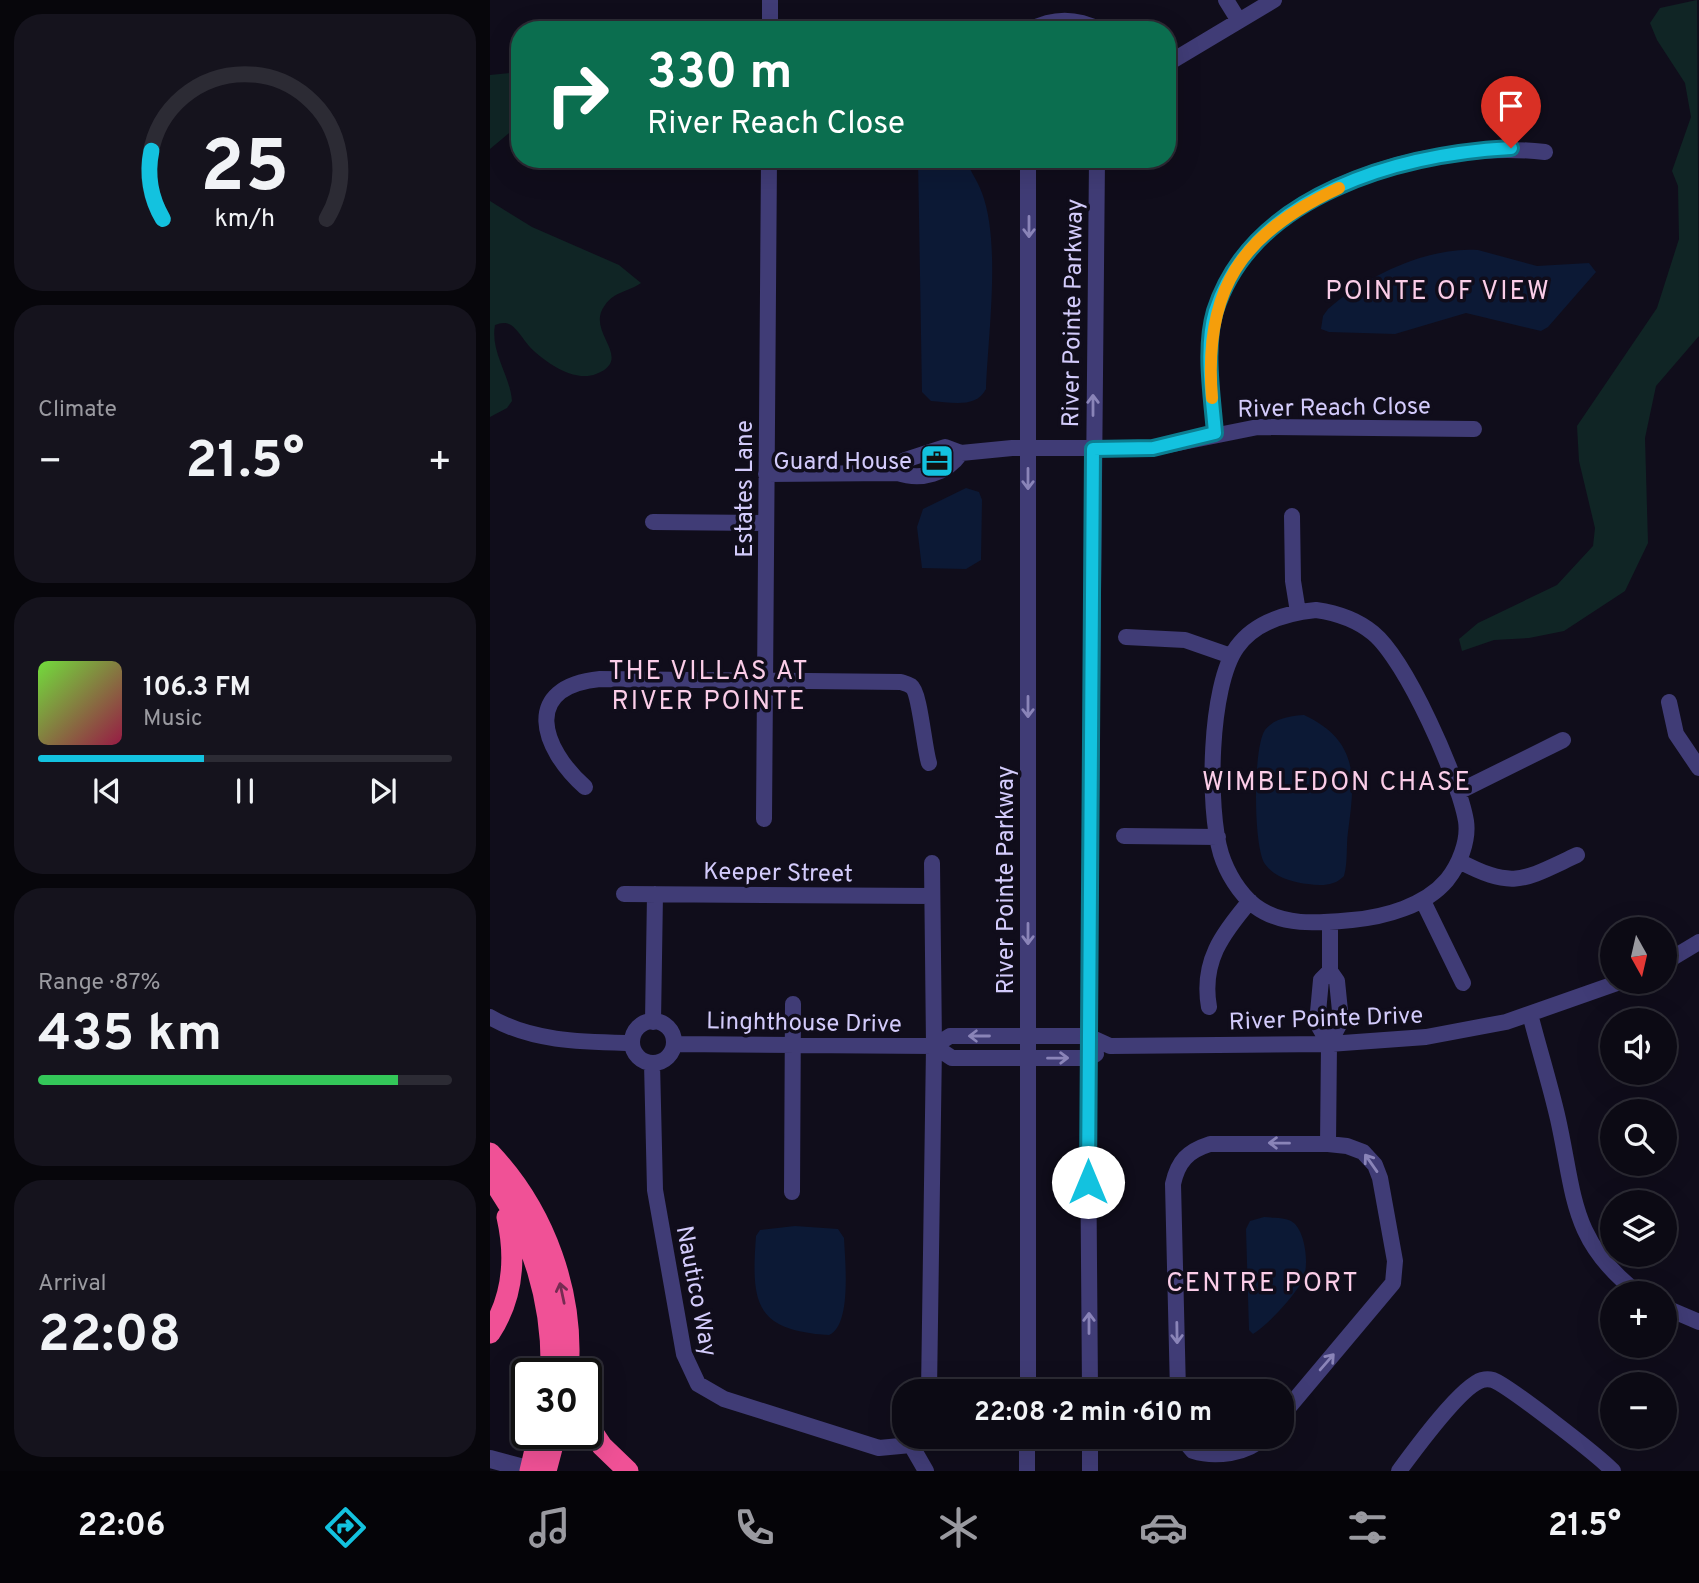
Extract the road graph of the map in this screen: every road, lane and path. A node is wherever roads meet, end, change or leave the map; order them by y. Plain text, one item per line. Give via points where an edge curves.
1 (770, 0) edge
2 (1226, 0) edge
3 (1274, 0) edge
4 (769, 21) edge
5 (1052, 21) edge
6 (1075, 21) edge
7 (1239, 21) junction
8 (1176, 59) edge
9 (1545, 152) dead end
10 (768, 168) edge
11 (1028, 168) edge
12 (1097, 168) edge
13 (1474, 429) dead end
14 (1215, 433) junction
15 (1028, 448) junction
16 (1093, 449) junction
17 (766, 474) junction
18 (1292, 516) dead end
19 (653, 522) dead end
20 (766, 523) junction
21 (1298, 612) junction
22 (1126, 637) dead end
23 (1231, 656) junction
24 (764, 680) junction
25 (1669, 702) dead end
26 (1563, 740) dead end
27 (929, 763) dead end
28 (1699, 768) edge
29 (585, 787) dead end
30 (1458, 792) junction
31 (764, 819) dead end
32 (1124, 836) dead end
33 (1218, 837) junction
34 (1577, 855) dead end
35 (1459, 862) junction
36 (932, 863) dead end
37 (624, 894) dead end
38 (655, 894) junction
39 (932, 896) junction
40 (1250, 901) junction
41 (1423, 901) junction
42 (1330, 922) junction
43 (1699, 942) edge
44 (1677, 955) edge
45 (1463, 983) dead end
46 (1600, 989) edge
47 (793, 1004) dead end
48 (1209, 1007) dead end
49 (1530, 1014) junction
50 (490, 1017) edge
51 (653, 1021) junction
52 (1028, 1036) junction
53 (1088, 1036) junction
54 (632, 1043) junction
55 (674, 1044) junction
56 (1329, 1044) junction
57 (793, 1045) junction
58 (934, 1046) junction
59 (1110, 1046) junction
60 (1088, 1058) junction
61 (1027, 1059) junction
62 (652, 1063) junction
63 (1328, 1144) junction
64 (490, 1153) edge
65 (496, 1184) edge
66 (792, 1192) dead end
67 (1625, 1281) edge
68 (1677, 1313) edge
69 (1699, 1322) edge
70 (490, 1333) edge
71 (551, 1358) edge
72 (569, 1358) edge
73 (929, 1379) edge
74 (1028, 1379) edge
75 (1090, 1379) edge
76 (1178, 1379) edge
77 (1294, 1401) edge
78 (892, 1445) edge
79 (602, 1446) edge
80 (537, 1449) edge
81 (547, 1449) edge
82 (918, 1449) edge
83 (1027, 1449) edge
84 (1090, 1449) edge
85 (1191, 1449) edge
86 (1243, 1449) edge
87 (490, 1459) edge
88 (535, 1471) edge
89 (628, 1471) edge
90 (926, 1471) edge
91 (1027, 1471) edge
92 (1090, 1471) edge
93 (1399, 1471) edge
94 (1613, 1471) edge

1 - 4 street
2 - 7 street
3 - 7 street
5 - 6 street
7 - 8 street
9 - 14 street via 1470,150 1395,166 1326,194 1269,230 1236,268 1214,314
10 - 17 street, Estates Lane
11 -> 15 street, River Pointe Parkway
16 -> 12 street, River Pointe Parkway
13 - 14 street, River Reach Close via 1258,427
14 - 16 street, River Reach Close via 1153,448
15 - 16 street, River Reach Close
15 - 17 street, River Reach Close via 961,453 945,447 905,460 897,473
15 -> 52 street, River Pointe Parkway
16 - 53 street, River Pointe Parkway
17 - 20 street, Estates Lane
18 - 21 street
19 - 20 street
20 - 24 street, Estates Lane
21 - 23 street via 1261,625
21 - 30 street via 1334,612 1353,619 1384,643 1396,659
22 - 23 street via 1185,640
23 - 33 street via 1219,688 1215,724
24 - 27 street via 901,682 912,686
24 - 29 street via 600,679 563,688 545,719 548,740 565,770
24 - 31 street, Estates Lane
25 - 28 street via 1676,734
26 - 30 street
30 - 35 street via 1466,829
32 - 33 street
33 - 40 street via 1226,869
34 - 35 street via 1514,880 1485,875
35 - 41 street
36 - 39 street
37 - 38 street, Keeper Street
38 - 39 street, Keeper Street
38 - 51 street
39 - 58 street
40 - 42 street via 1287,921
40 - 48 street via 1210,960
41 - 42 street via 1391,912
41 - 45 street
42 - 56 street via 1330,971 1337,981 1341,1021
43 - 44 street
46 - 49 street, River Pointe Drive
47 - 57 street
49 - 56 street, River Pointe Drive via 1426,1037
49 - 67 street via 1577,1215 1602,1260
50 - 54 street via 553,1038
51 - 54 street via 640,1026
51 - 55 street via 668,1028
52 - 53 street, Linghthouse Drive
52 -> 58 street, Linghthouse Drive via 950,1035
52 - 61 street, River Pointe Parkway
53 - 59 street, River Pointe Drive
53 - 60 street, River Pointe Parkway
54 - 62 street via 640,1059
55 - 57 street, Linghthouse Drive
55 - 62 street via 669,1056
56 - 59 street, River Pointe Drive
56 - 63 street
57 - 58 street, Linghthouse Drive
57 - 66 street
58 - 61 street, Linghthouse Drive via 952,1058
58 - 73 street
59 - 60 street, River Pointe Drive
61 -> 60 street, River Pointe Drive
75 -> 60 street, River Pointe Parkway
61 - 74 street, River Pointe Parkway
62 - 78 street, Nautico Way via 655,1190 684,1354 698,1384 724,1399 879,1448
63 -> 76 street via 1210,1144 1181,1162 1173,1184
77 -> 63 street via 1387,1294 1395,1271 1375,1165 1363,1152
72 -> 64 highway via 567,1319 555,1265 532,1211
65 - 70 highway via 513,1256 506,1300
65 - 71 highway via 524,1233 543,1290
68 - 69 street
79 - 89 highway
80 - 88 highway
81 - 88 highway
82 - 90 street, Nautico Way
83 - 91 street
84 - 92 street
85 - 86 street via 1211,1454
87 - 88 street
93 - 94 street via 1454,1405 1486,1379 1494,1380

